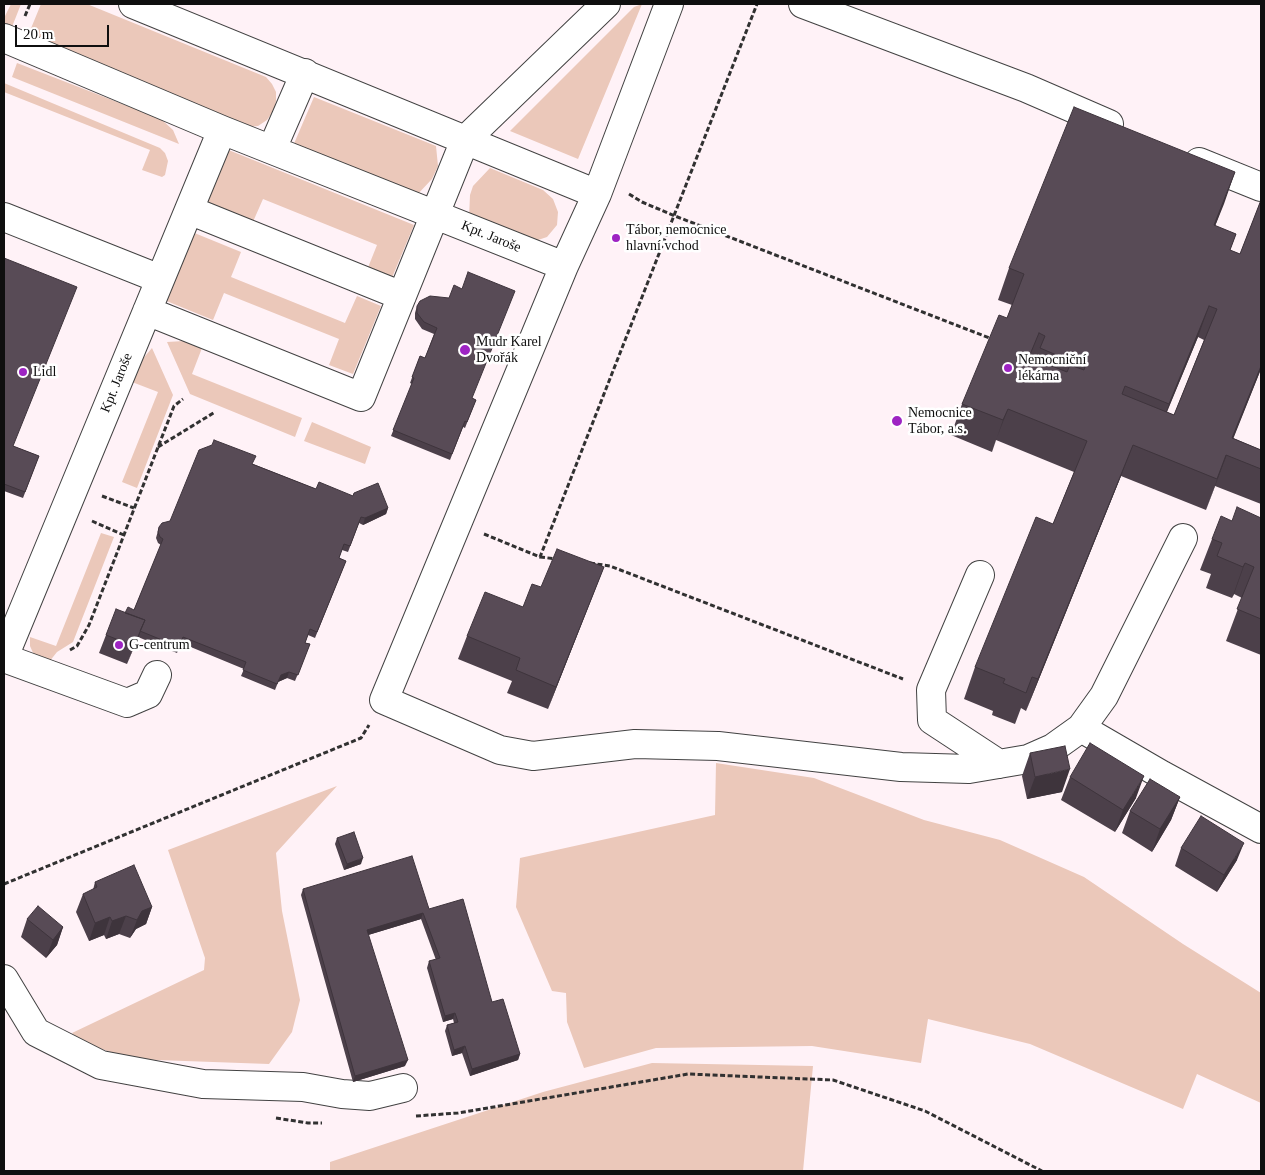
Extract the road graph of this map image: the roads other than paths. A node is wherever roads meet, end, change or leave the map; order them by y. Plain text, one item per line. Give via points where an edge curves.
1 (133, 4) edge
2 (606, 4) edge
3 (669, 4) edge
4 (803, 4) edge
5 (4, 38) edge
6 (305, 73) junction
7 (222, 130) junction
8 (1135, 135) edge
9 (465, 140) junction
10 (272, 149) junction
11 (1180, 154) edge
12 (600, 186) junction
13 (1261, 186) edge
14 (189, 210) junction
15 (435, 214) junction
16 (4, 217) edge
17 (564, 266) junction
18 (160, 279) junction
19 (402, 296) junction
20 (147, 311) junction
21 (1183, 538) dead end
22 (980, 575) dead end
23 (7, 650) edge
24 (157, 675) dead end
25 (1081, 728) junction
26 (999, 764) junction
27 (1261, 829) edge
28 (4, 979) edge
29 (403, 1088) dead end

1 - 6 street
2 - 9 street
3 - 12 street
4 - 8 street via 1026,88
5 - 7 street, Kpt. Jaroše
6 - 9 street
6 - 10 street
7 - 10 street, Kpt. Jaroše
7 - 14 street, Kpt. Jaroše
9 - 12 street
9 - 15 street
10 - 15 street, Kpt. Jaroše
11 - 13 street
12 - 17 street
14 - 18 street, Kpt. Jaroše
14 - 19 street
15 - 17 street, Kpt. Jaroše
15 - 19 street
16 - 18 street
17 - 26 street via 384,700 500,750 533,756 636,744 718,746 901,767 969,769
18 - 20 street, Kpt. Jaroše
19 - 20 street via 361,397
20 - 23 street, Kpt. Jaroše
21 - 25 street via 1104,696
22 - 26 street via 932,690 932,720
23 - 24 street via 50,675 127,703 148,694
25 - 26 street via 1053,748 1028,760
25 - 27 street
28 - 29 street via 36,1032 101,1065 203,1084 303,1087 370,1096

